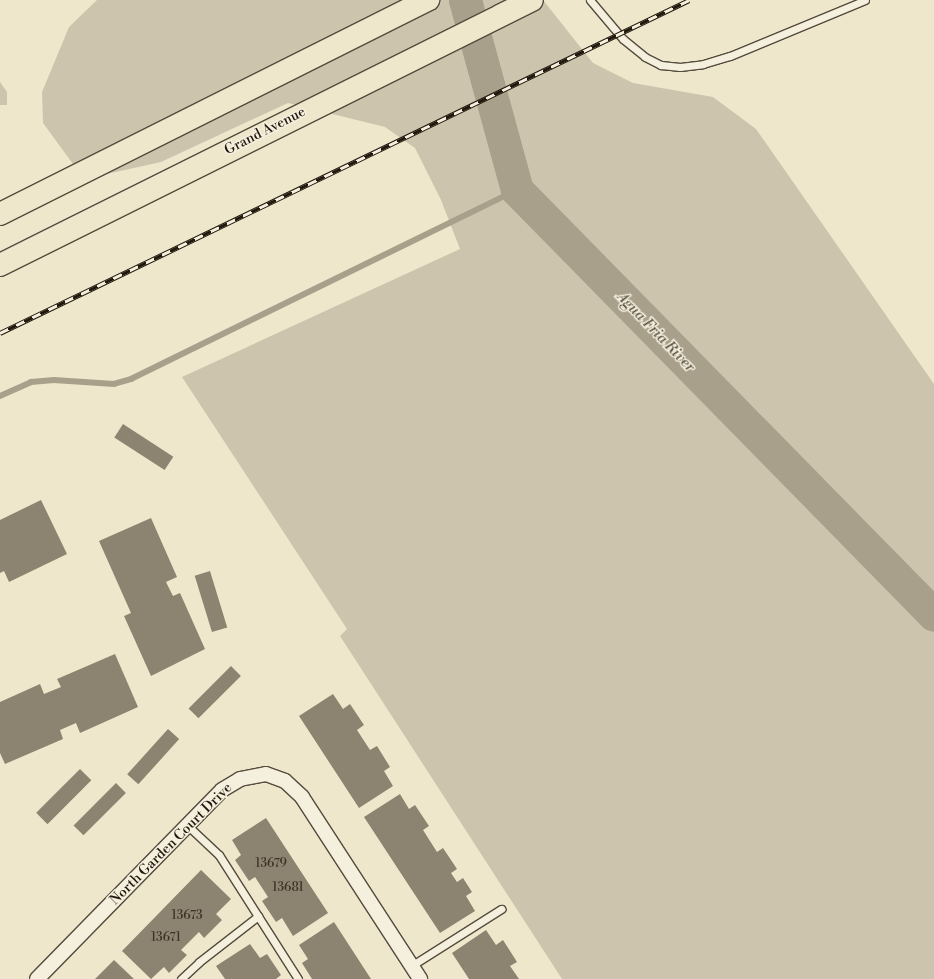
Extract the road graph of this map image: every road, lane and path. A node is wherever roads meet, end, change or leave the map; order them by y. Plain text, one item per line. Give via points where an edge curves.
1 (428, 0) edge
2 (532, 0) edge
3 (590, 0) edge
4 (865, 0) edge
5 (0, 214) edge
6 (0, 265) edge
7 (187, 825) junction
8 (501, 909) dead end
9 (258, 916) junction
10 (411, 966) junction
11 (37, 979) edge
12 (181, 979) edge
13 (298, 979) edge
14 (420, 979) edge

1 - 5 highway via 291,66
2 - 6 highway, Grand Avenue via 314,106
3 - 4 lane via 623,40 645,57 661,65 680,67 703,64 730,56
7 - 9 lane via 219,855
7 - 10 street, North Garden Court Drive via 232,782 252,775 266,774 285,781 302,798
7 - 11 street, North Garden Court Drive
8 - 10 lane
9 - 12 lane
9 - 13 lane
10 - 14 street, North Garden Court Drive

